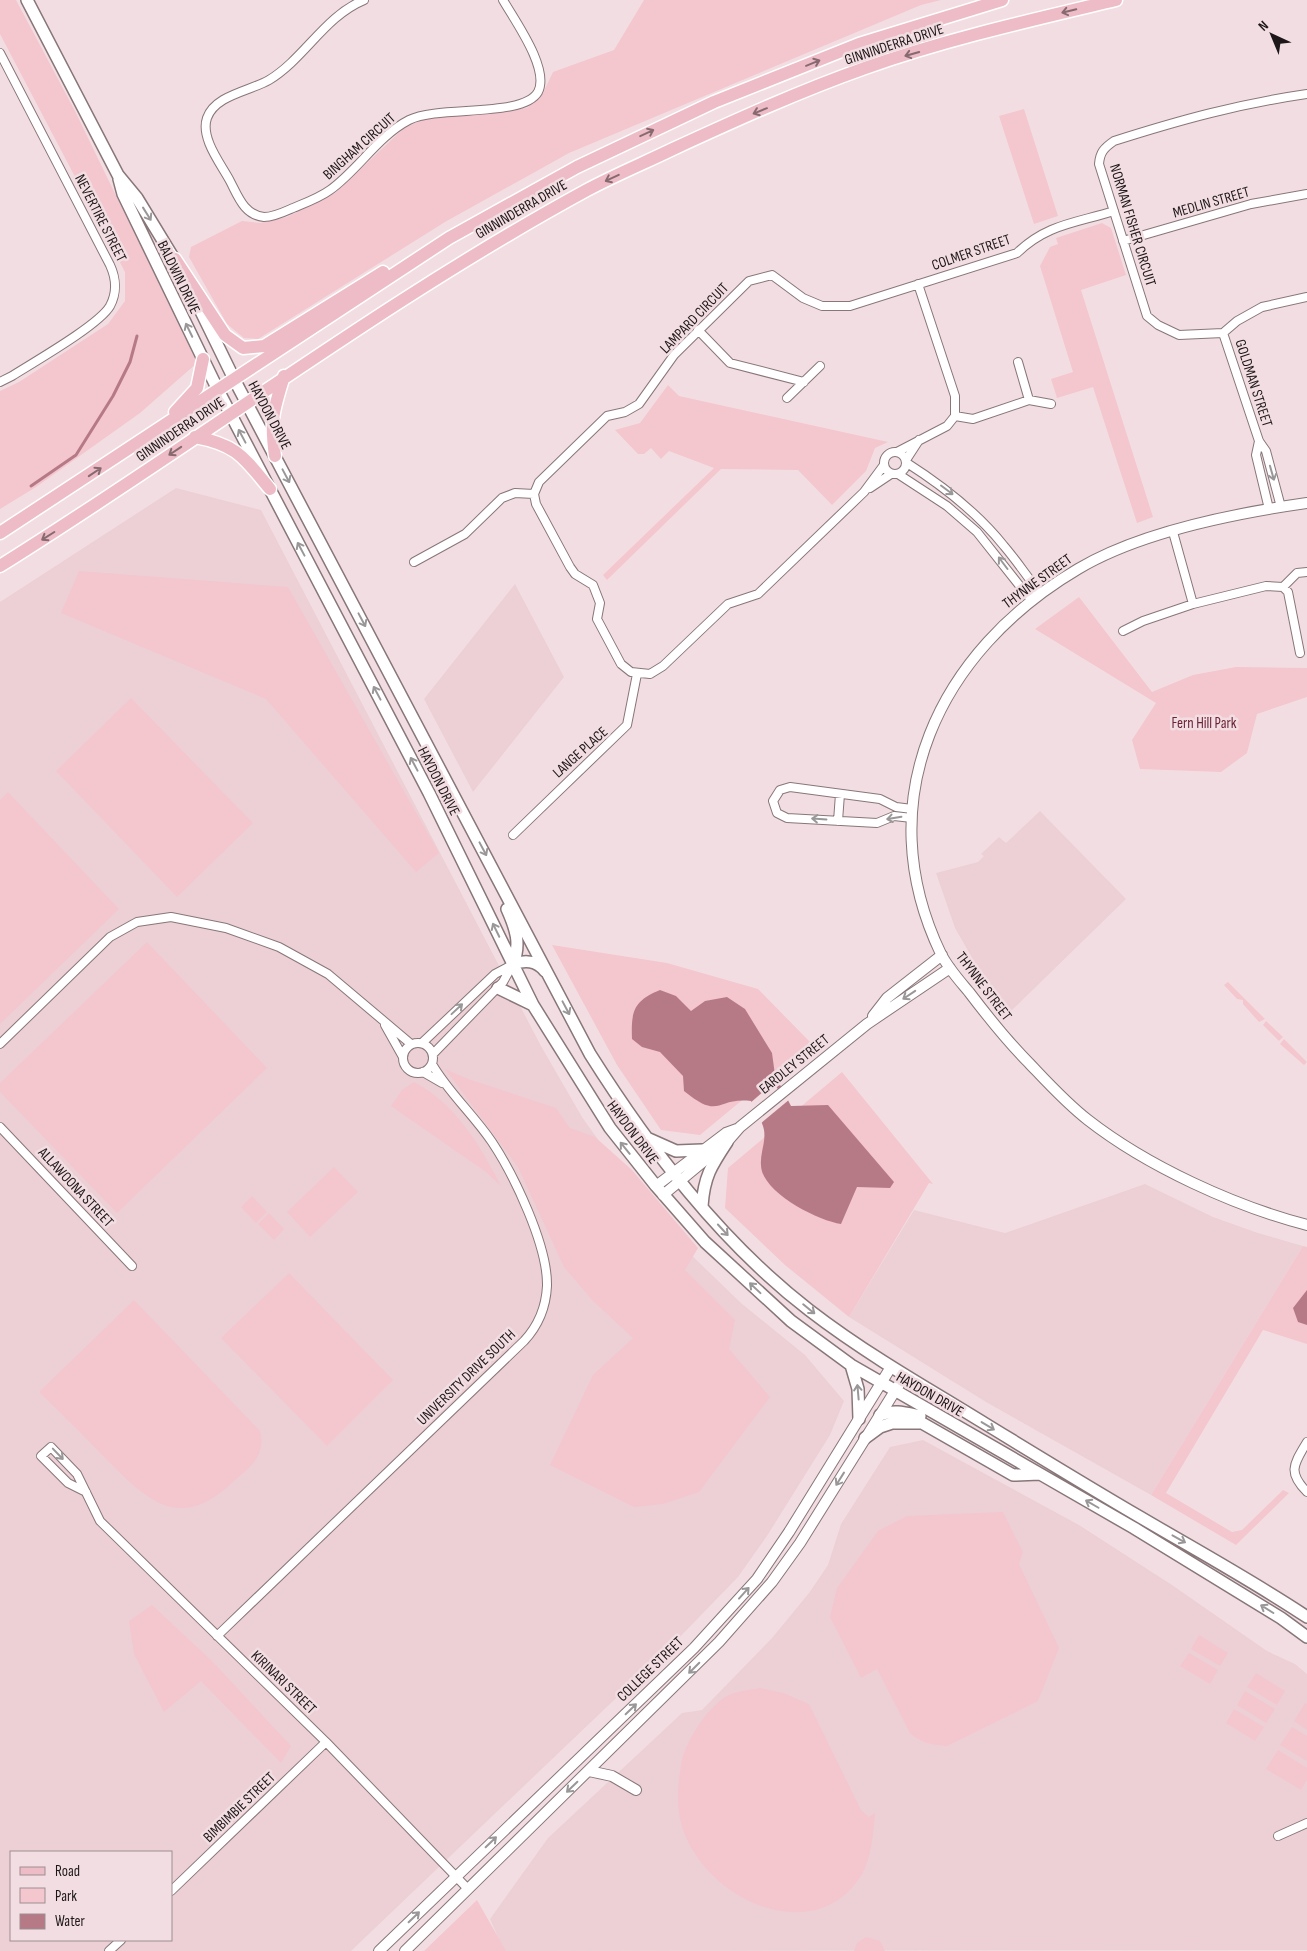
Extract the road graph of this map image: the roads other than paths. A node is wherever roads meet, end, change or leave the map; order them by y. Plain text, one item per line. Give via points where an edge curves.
1 (26, 0) edge
2 (364, 0) edge
3 (503, 0) edge
4 (1002, 0) edge
5 (1116, 0) edge
6 (0, 55) edge
7 (1307, 94) edge
8 (118, 175) junction
9 (1307, 194) edge
10 (1114, 211) junction
11 (449, 238) junction
12 (1123, 241) junction
13 (175, 259) junction
14 (918, 284) junction
15 (1307, 297) edge
16 (698, 330) junction
17 (1223, 333) junction
18 (203, 360) junction
19 (1018, 362) dead end
20 (820, 366) dead end
21 (284, 376) junction
22 (234, 379) junction
23 (0, 382) edge
24 (804, 382) junction
25 (218, 390) junction
26 (787, 398) dead end
27 (1029, 400) junction
28 (247, 402) junction
29 (1051, 404) dead end
30 (230, 414) junction
31 (955, 416) junction
32 (159, 428) junction
33 (196, 438) junction
34 (920, 438) junction
35 (1258, 441) junction
36 (897, 452) junction
37 (275, 456) junction
38 (907, 461) junction
39 (884, 466) junction
40 (895, 474) junction
41 (270, 489) junction
42 (864, 492) junction
43 (534, 494) junction
44 (1307, 503) edge
45 (1280, 507) junction
46 (1269, 509) junction
47 (984, 524) junction
48 (977, 532) junction
49 (1173, 532) junction
50 (0, 533) edge
51 (414, 562) dead end
52 (0, 566) edge
53 (1307, 572) edge
54 (1283, 587) junction
55 (1036, 597) junction
56 (1193, 604) junction
57 (1123, 631) dead end
58 (1300, 653) dead end
59 (637, 674) junction
60 (840, 794) junction
61 (912, 814) junction
62 (838, 820) junction
63 (513, 835) dead end
64 (494, 872) junction
65 (942, 955) junction
66 (513, 964) junction
67 (950, 968) junction
68 (549, 976) junction
69 (498, 988) junction
70 (533, 1005) junction
71 (383, 1021) junction
72 (867, 1024) junction
73 (422, 1043) junction
74 (0, 1044) edge
75 (411, 1044) junction
76 (432, 1054) junction
77 (403, 1057) junction
78 (432, 1064) junction
79 (422, 1072) junction
80 (444, 1084) junction
81 (0, 1127) edge
82 (740, 1128) junction
83 (647, 1138) junction
84 (727, 1142) junction
85 (702, 1150) junction
86 (672, 1172) junction
87 (680, 1182) junction
88 (660, 1191) junction
89 (702, 1206) junction
90 (1307, 1224) edge
91 (132, 1266) dead end
92 (851, 1365) junction
93 (891, 1367) junction
94 (905, 1375) junction
95 (881, 1383) junction
96 (895, 1391) junction
97 (880, 1415) junction
98 (859, 1419) junction
99 (865, 1438) junction
100 (1307, 1442) edge
101 (998, 1450) junction
102 (1040, 1474) junction
103 (86, 1492) junction
104 (1307, 1492) edge
105 (1307, 1617) edge
106 (217, 1636) junction
107 (1307, 1637) edge
108 (326, 1742) junction
109 (589, 1771) junction
110 (636, 1790) dead end
111 (1307, 1823) edge
112 (1278, 1836) dead end
113 (456, 1876) junction
114 (468, 1889) junction
115 (172, 1890) edge
116 (120, 1941) edge
117 (109, 1951) edge
118 (379, 1951) edge
119 (405, 1951) edge

1 - 8 main road, BALDWIN DRIVE
2 - 3 street, BINGHAM CIRCUIT via 342,13 275,76 223,100 209,113 205,127 209,140 240,201 254,214 273,216 325,194 393,131 412,119 516,106 533,99 540,87 540,68
11 -> 4 main road, GINNINDERRA DRIVE via 577,166 714,102 859,44
5 -> 21 main road, GINNINDERRA DRIVE via 1000,28 866,68 725,125 572,198 463,262
6 - 23 street, NEVERTIRE STREET via 110,265 115,285 113,299 102,316
7 - 10 street, NORMAN FISHER CIRCUIT via 1196,115 1104,147 1099,164
8 -> 13 main road, BALDWIN DRIVE via 137,198
18 -> 8 main road, BALDWIN DRIVE via 123,194
9 - 12 street, MEDLIN STREET via 1251,204
10 - 12 street, NORMAN FISHER CIRCUIT
10 - 14 street, COLMER STREET via 1050,228 1032,238 1017,253
11 - 13 main road via 367,280 264,346 244,348 225,335
11 - 22 main road, GINNINDERRA DRIVE
12 - 17 street, NORMAN FISHER CIRCUIT via 1147,316 1179,335
13 - 22 main road, BALDWIN DRIVE
14 - 16 street, LAMPARD CIRCUIT via 850,306 822,306 803,298 772,275 749,281
14 - 31 street via 955,396
15 - 17 street via 1262,307
16 - 24 street via 730,362
16 - 43 street, LAMPARD CIRCUIT via 674,355 639,404 626,412 607,416 539,482
17 - 35 street, GOLDMAN STREET
18 - 25 main road, BALDWIN DRIVE
18 - 32 main road via 194,392
19 - 27 street
20 - 24 street
21 - 28 main road, GINNINDERRA DRIVE
21 - 37 main road via 273,410 271,428
22 - 25 main road, GINNINDERRA DRIVE
22 - 28 main road, HAYDON DRIVE
24 - 26 street
25 - 30 main road, HAYDON DRIVE
25 - 32 main road, GINNINDERRA DRIVE
27 - 29 street
27 - 31 street via 973,419
28 - 30 main road, GINNINDERRA DRIVE
28 - 37 main road, HAYDON DRIVE
30 - 33 main road, GINNINDERRA DRIVE
41 -> 30 main road, HAYDON DRIVE
31 - 34 street via 947,426
50 -> 32 main road, GINNINDERRA DRIVE
33 - 41 main road via 220,442 244,457
33 -> 52 main road, GINNINDERRA DRIVE
34 - 36 street
34 - 38 street
35 -> 45 street, GOLDMAN STREET via 1266,451
35 - 46 street, GOLDMAN STREET via 1256,455
36 - 38 street via 903,454
36 - 39 street via 887,455
37 -> 64 main road, HAYDON DRIVE
38 - 40 street via 904,470
38 -> 47 street via 949,491
39 - 40 street
39 - 42 street
40 - 42 street
40 - 48 street via 947,506
66 -> 41 main road, HAYDON DRIVE via 429,793
42 - 59 street via 758,594 728,604 663,666 650,674
43 - 51 street via 515,492 502,498 465,534
43 - 59 street via 536,504 570,567 593,585 600,603 597,619 617,657 625,668
44 - 45 street, THYNNE STREET
45 - 46 street, THYNNE STREET
46 - 49 street, THYNNE STREET
47 - 48 street
47 - 55 street via 1038,589
55 -> 48 street via 1027,595
49 - 55 street, THYNNE STREET via 1112,552 1080,568
49 - 56 street
53 - 54 street via 1297,573
54 - 56 street via 1266,586
54 - 58 street via 1288,592
55 - 61 street, THYNNE STREET via 982,648 938,712 919,760 912,793
56 - 57 street
59 - 63 street, LANGE PLACE via 627,726
60 - 61 street via 880,799
60 - 62 street
62 -> 60 street via 784,818 776,811 773,801 778,792 788,787
61 -> 62 street via 894,816 877,823
61 - 65 street, THYNNE STREET via 911,842 920,897
64 - 66 main road via 498,893 516,931 519,950
64 - 68 main road, HAYDON DRIVE
65 - 67 street, THYNNE STREET
65 - 72 street, EARDLEY STREET via 888,998
66 - 68 main road via 535,962
66 - 69 street
66 - 70 main road, HAYDON DRIVE
73 -> 66 street via 495,974
67 -> 72 street, EARDLEY STREET
67 - 90 street, THYNNE STREET via 1006,1040 1031,1066 1064,1099 1118,1142 1194,1184 1287,1220
68 -> 83 main road, HAYDON DRIVE via 590,1054
69 - 70 main road
69 - 76 street
88 -> 70 main road, HAYDON DRIVE via 610,1128
71 - 74 street via 328,974 279,947 226,928 159,918 138,922 110,937
71 - 75 street
71 - 77 street
72 - 82 street, EARDLEY STREET
73 - 75 street
73 - 76 street
75 - 77 street
76 - 78 street
77 - 79 street via 407,1068
78 - 79 street
78 - 80 street, UNIVERSITY DRIVE SOUTH
79 - 80 street, UNIVERSITY DRIVE SOUTH
80 - 106 street, UNIVERSITY DRIVE SOUTH via 470,1112 491,1142 525,1204 546,1278 540,1318 524,1341
81 - 91 street, ALLAWOONA STREET
82 - 84 street, EARDLEY STREET
82 - 85 street, EARDLEY STREET via 726,1133
83 - 85 main road via 676,1151
83 - 86 main road, HAYDON DRIVE
84 - 87 street, EARDLEY STREET
84 - 89 main road via 708,1171
85 - 86 street, EARDLEY STREET
86 - 87 main road, HAYDON DRIVE
86 - 88 street, EARDLEY STREET
87 - 88 street, EARDLEY STREET
87 - 89 main road, HAYDON DRIVE
92 -> 88 main road, HAYDON DRIVE via 791,1321 705,1242
89 -> 93 main road, HAYDON DRIVE via 746,1254 808,1309
92 - 95 main road, HAYDON DRIVE
98 -> 92 main road via 858,1389
93 - 94 main road, HAYDON DRIVE
93 - 95 street, COLLEGE STREET
94 - 96 street, COLLEGE STREET
94 -> 105 main road, HAYDON DRIVE
95 - 96 main road, HAYDON DRIVE
95 - 98 street, COLLEGE STREET
96 - 97 street, COLLEGE STREET
96 - 101 main road, HAYDON DRIVE
97 - 99 street, COLLEGE STREET
97 - 101 main road via 899,1411 923,1417 978,1449
113 -> 98 street, COLLEGE STREET via 694,1648 757,1579
99 - 102 main road via 892,1423 922,1423 1013,1475
99 -> 109 street, COLLEGE STREET via 772,1582 719,1642
100 - 104 street via 1294,1470 1296,1481
101 - 102 main road, HAYDON DRIVE
107 -> 102 main road, HAYDON DRIVE via 1211,1574
103 -> 103 street, KIRINARI STREET via 68,1483 41,1456 51,1447 77,1474
103 - 106 street, KIRINARI STREET via 100,1521
106 - 108 street, KIRINARI STREET
108 - 113 street, KIRINARI STREET
108 - 115 street, BIMBIMBIE STREET
109 - 110 street via 612,1776
109 -> 114 street, COLLEGE STREET
111 - 112 street
113 - 114 street, KIRINARI STREET
118 -> 113 street, COLLEGE STREET
114 - 119 street, COLLEGE STREET
116 - 117 street

